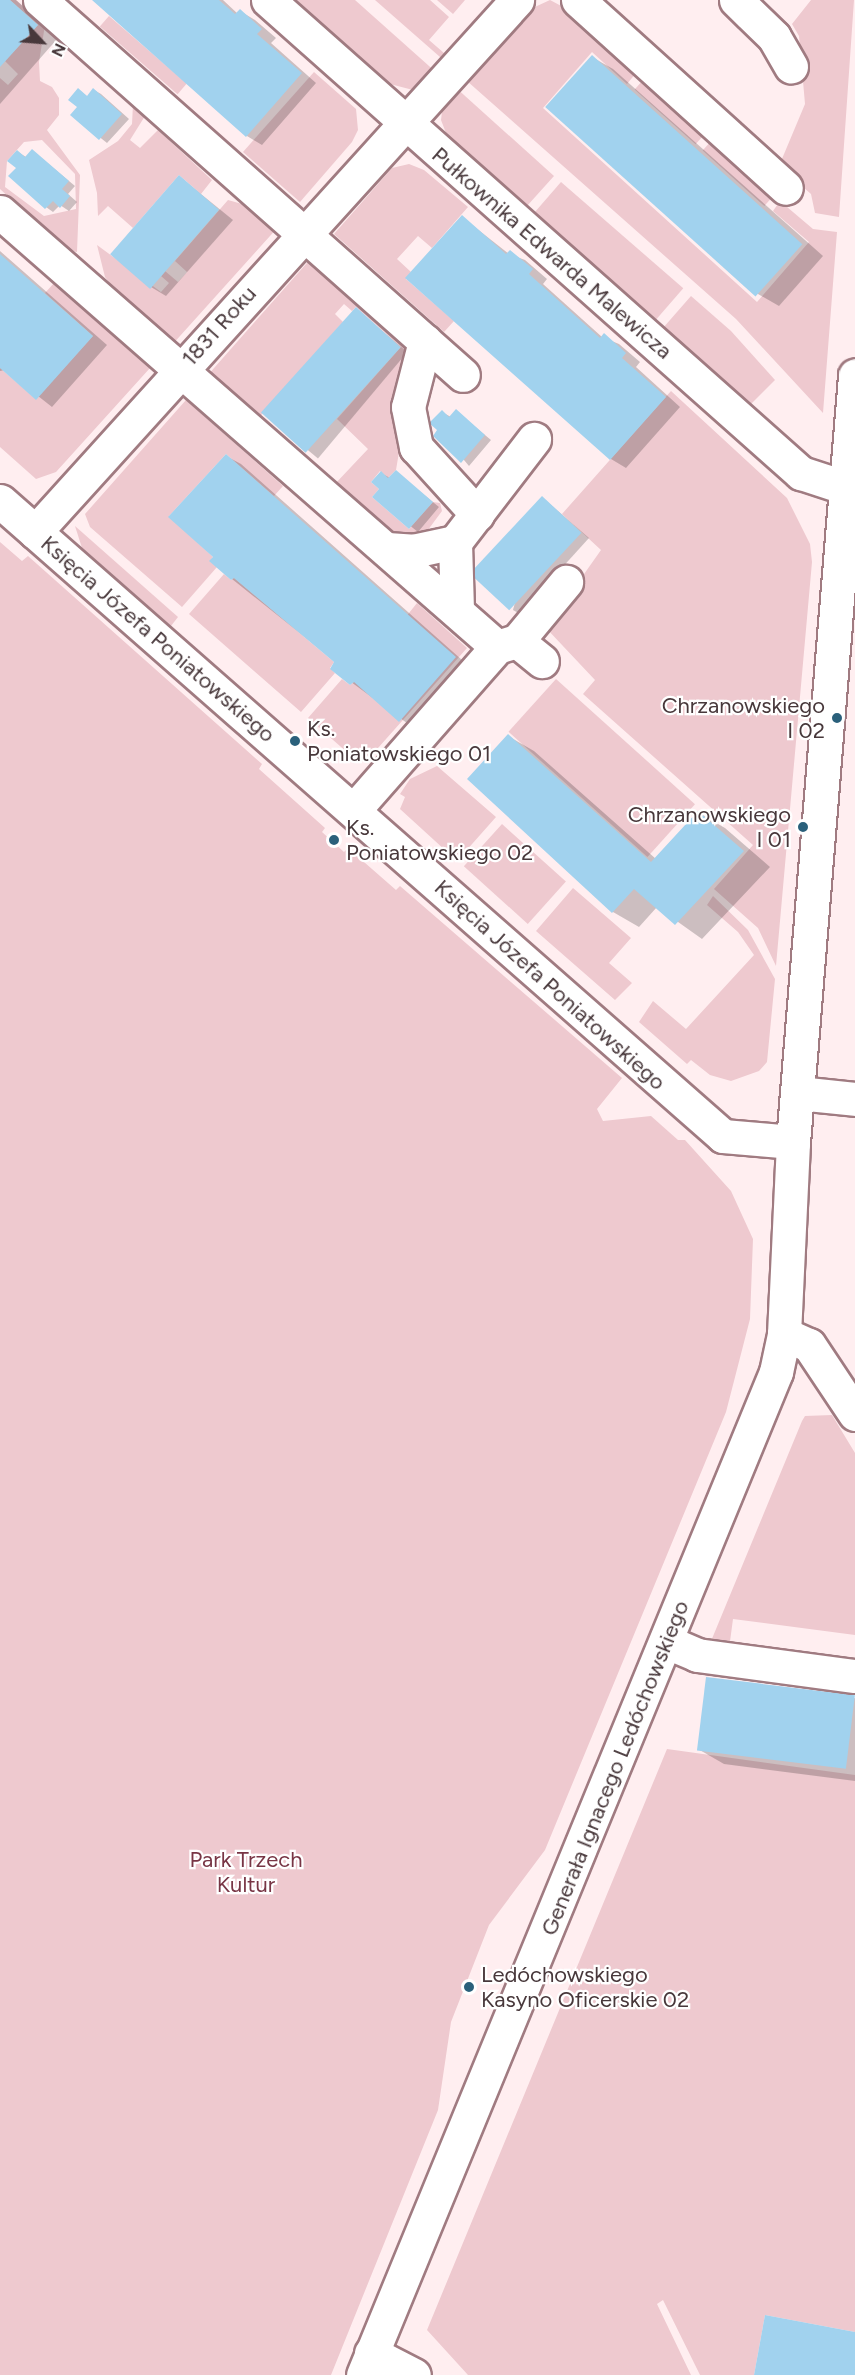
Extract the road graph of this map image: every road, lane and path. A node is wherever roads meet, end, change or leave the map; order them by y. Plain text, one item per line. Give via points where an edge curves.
1 (40, 0) edge
2 (268, 0) edge
3 (517, 0) edge
4 (736, 0) edge
5 (588, 3) edge
6 (791, 67) dead end
7 (405, 122) junction
8 (786, 188) dead end
9 (0, 212) edge
10 (304, 234) junction
11 (424, 341) junction
12 (181, 369) junction
13 (463, 375) dead end
14 (855, 376) edge
15 (534, 439) dead end
16 (847, 488) junction
17 (0, 501) edge
18 (477, 514) junction
19 (35, 532) junction
20 (455, 542) junction
21 (387, 549) junction
22 (566, 582) dead end
23 (457, 610) junction
24 (507, 644) junction
25 (542, 661) dead end
26 (354, 810) junction
27 (798, 1093) junction
28 (855, 1099) edge
29 (793, 1142) junction
30 (783, 1334) junction
31 (855, 1414) edge
32 (667, 1642) junction
33 (855, 1676) edge
34 (367, 2364) edge
35 (414, 2375) edge

1 - 10 street
2 - 7 street, Pułkownika Edwarda Malewicza
3 - 7 street, 1831 Roku
4 - 6 street via 774,37
5 - 8 street
7 - 10 street, 1831 Roku
7 - 16 street, Pułkownika Edwarda Malewicza via 801,473
9 - 12 street
10 - 11 street
10 - 12 street, 1831 Roku
11 - 13 street
11 - 18 street via 408,407 416,447
12 - 19 street, 1831 Roku
12 - 21 street
14 - 16 street, Generała Ignacego Ledóchowskiego
15 - 18 street
16 - 27 street, Generała Ignacego Ledóchowskiego
17 - 19 street, Księcia Józefa Poniatowskiego
18 - 20 street
19 - 26 street, Księcia Józefa Poniatowskiego
20 - 21 street via 413,551
20 - 23 street
21 - 23 street
22 - 24 street
23 - 24 street
24 - 25 street
24 - 26 street
26 - 29 street, Księcia Józefa Poniatowskiego via 723,1136
27 - 28 street
27 - 29 street, Generała Ignacego Ledóchowskiego
29 - 30 street, Generała Ignacego Ledóchowskiego
30 - 31 street via 809,1345
30 - 32 street, Generała Ignacego Ledóchowskiego via 776,1372
32 - 33 street via 697,1655
32 - 34 street, Generała Ignacego Ledóchowskiego
34 - 35 street

